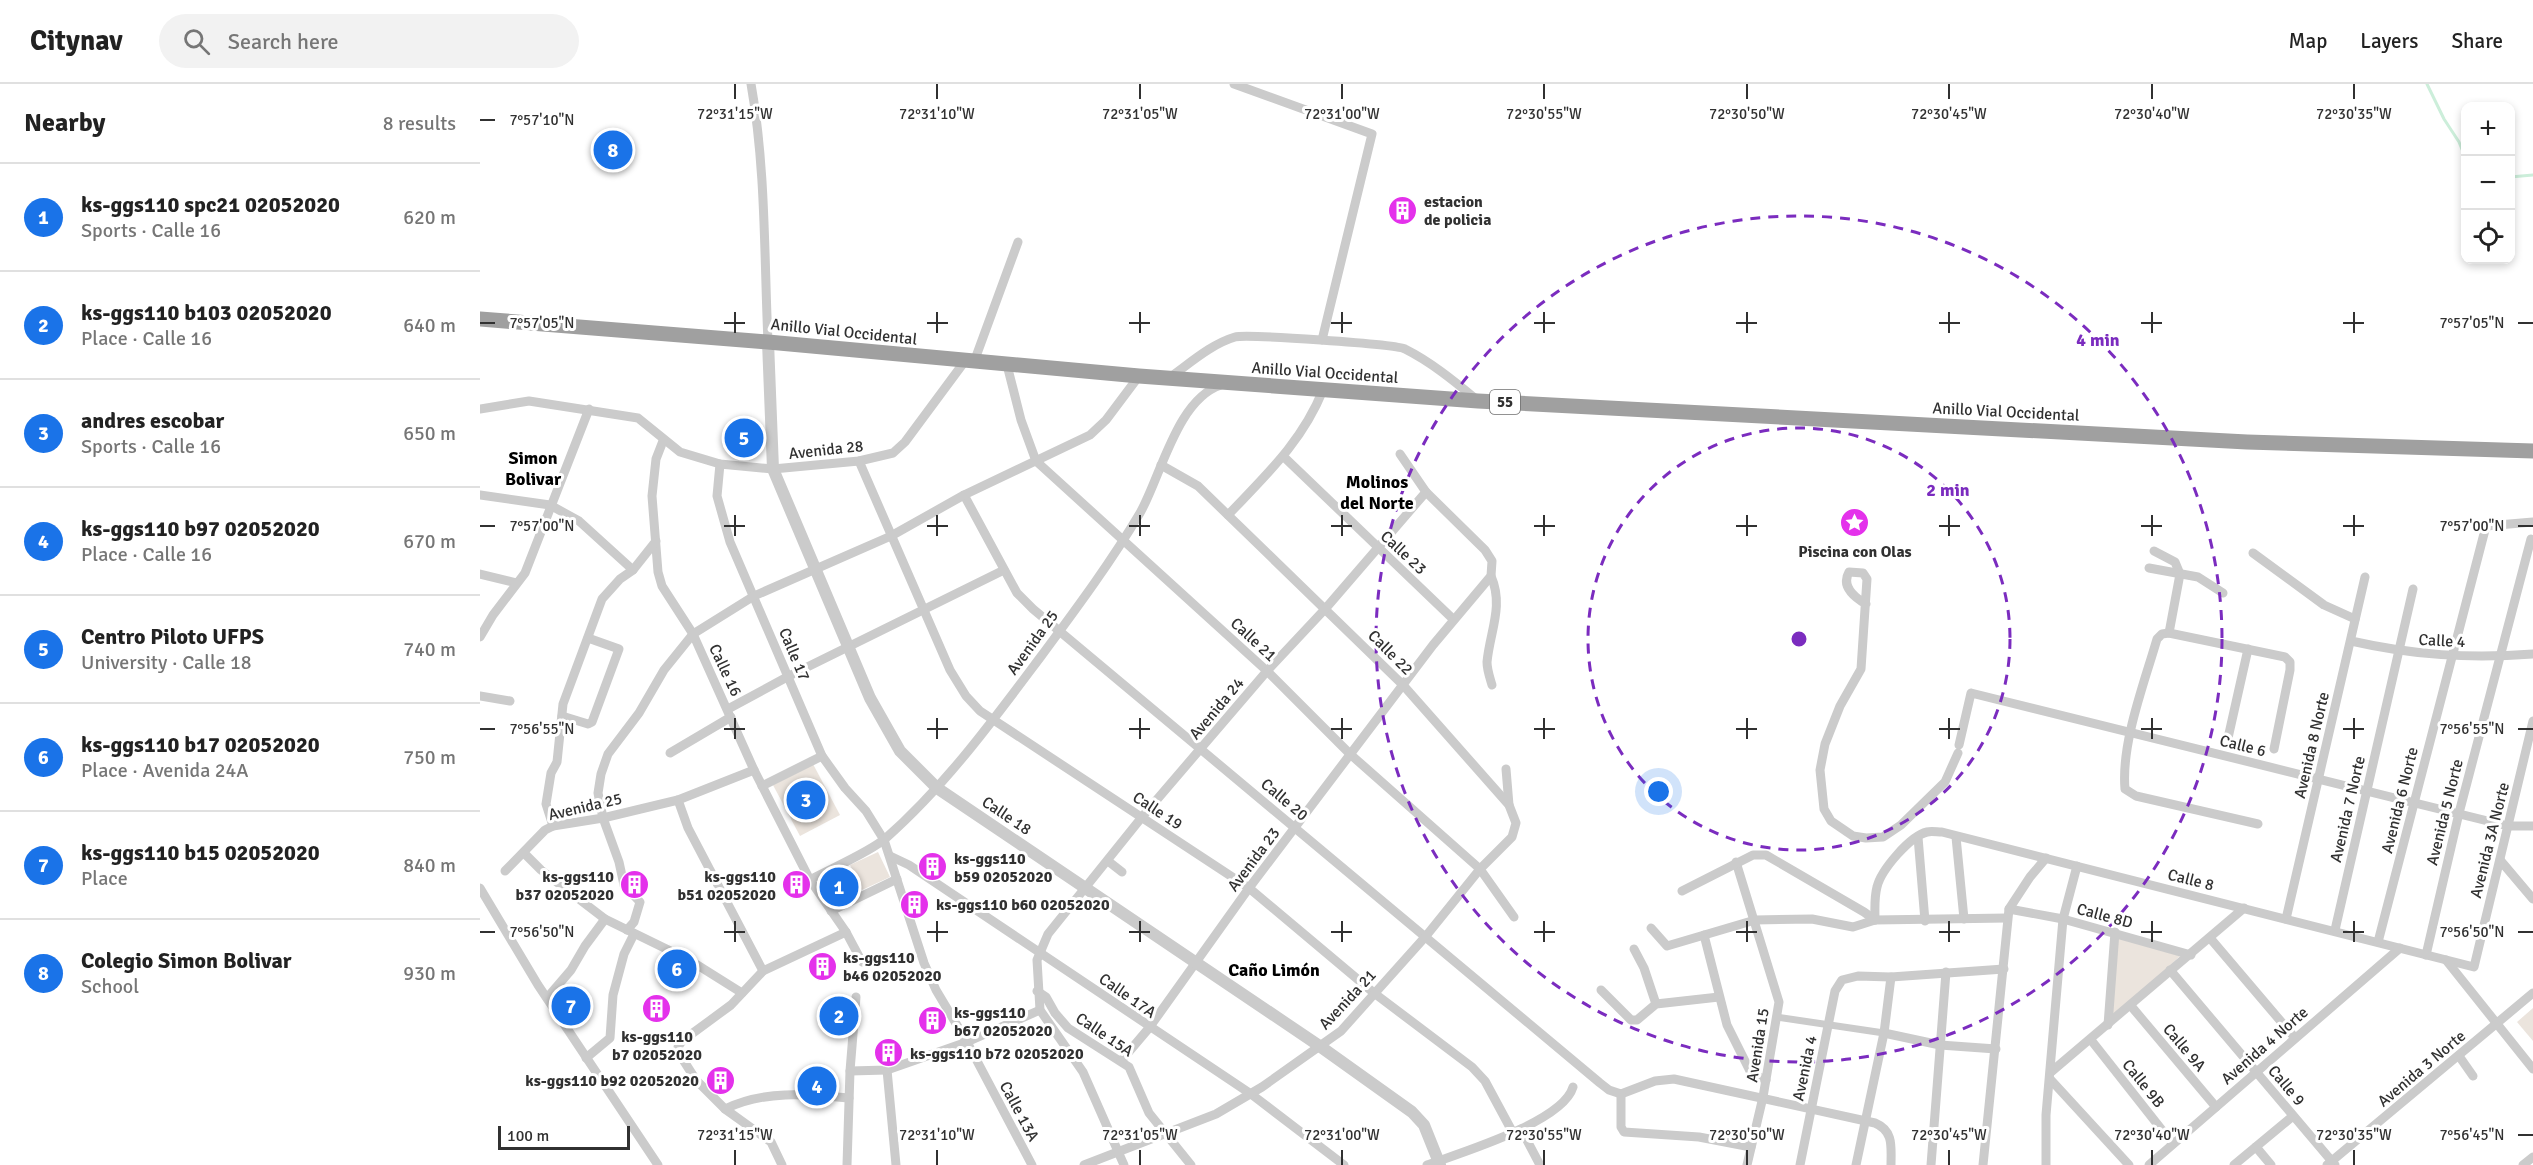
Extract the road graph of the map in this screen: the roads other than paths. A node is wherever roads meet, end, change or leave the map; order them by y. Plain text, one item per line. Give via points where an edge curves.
1 (751, 84) edge
2 (1234, 84) edge
3 (1018, 242) dead end
4 (480, 319) edge
5 (1322, 340) junction
6 (768, 342) junction
7 (969, 362) junction
8 (1007, 365) junction
9 (1139, 376) junction
10 (1169, 378) junction
11 (1229, 383) junction
12 (1323, 390) junction
13 (1478, 401) junction
14 (480, 409) edge
15 (589, 409) junction
16 (663, 441) junction
17 (2533, 451) edge
18 (1400, 454) dead end
19 (1284, 457) junction
20 (1036, 461) junction
21 (859, 462) junction
22 (720, 464) junction
23 (1161, 465) junction
24 (773, 469) junction
25 (1426, 492) junction
26 (480, 495) edge
27 (964, 495) junction
28 (550, 505) junction
29 (1227, 514) junction
30 (2533, 522) edge
31 (891, 536) junction
32 (1123, 539) junction
33 (2531, 539) dead end
34 (656, 541) junction
35 (1377, 548) junction
36 (2154, 551) dead end
37 (2253, 553) dead end
38 (2149, 568) dead end
39 (633, 570) junction
40 (818, 570) junction
41 (1004, 570) junction
42 (480, 574) edge
43 (2180, 574) junction
44 (1491, 576) junction
45 (2365, 577) dead end
46 (517, 583) junction
47 (2413, 589) dead end
48 (2223, 593) dead end
49 (754, 596) junction
50 (1866, 604) dead end
51 (1326, 608) junction
52 (924, 610) junction
53 (1453, 619) junction
54 (2355, 619) junction
55 (1059, 630) junction
56 (2169, 633) junction
57 (693, 634) junction
58 (480, 637) edge
59 (588, 638) junction
60 (2351, 641) junction
61 (849, 648) junction
62 (2248, 649) junction
63 (2398, 652) junction
64 (2533, 654) edge
65 (2451, 657) junction
66 (2501, 657) junction
67 (1267, 671) junction
68 (789, 676) junction
69 (1403, 685) junction
70 (1492, 685) dead end
71 (480, 696) edge
72 (510, 701) dead end
73 (730, 713) junction
74 (562, 716) junction
75 (993, 720) junction
76 (2533, 723) edge
77 (2132, 733) junction
78 (2229, 738) dead end
79 (1201, 748) junction
80 (2274, 749) dead end
81 (670, 753) dead end
82 (1350, 754) junction
83 (822, 756) junction
84 (1506, 769) dead end
85 (754, 771) junction
86 (2318, 779) junction
87 (762, 786) junction
88 (937, 788) junction
89 (2367, 791) junction
90 (678, 800) junction
91 (2414, 802) junction
92 (1509, 805) junction
93 (2458, 813) junction
94 (1142, 817) junction
95 (603, 818) junction
96 (1516, 823) joint
97 (2258, 824) dead end
98 (553, 826) junction
99 (2508, 826) junction
100 (2533, 826) edge
101 (1296, 828) junction
102 (1918, 837) junction
103 (1956, 837) junction
104 (884, 840) junction
105 (524, 853) junction
106 (890, 856) junction
107 (2046, 858) junction
108 (2499, 860) junction
109 (1108, 861) junction
110 (1736, 862) junction
111 (2077, 866) junction
112 (1480, 869) junction
113 (505, 871) dead end
114 (1122, 872) dead end
115 (897, 879) junction
116 (810, 880) junction
117 (1086, 887) junction
118 (480, 888) edge
119 (1249, 888) junction
120 (1682, 891) dead end
121 (2533, 899) edge
122 (2244, 908) junction
123 (831, 911) junction
124 (2008, 913) junction
125 (1514, 917) dead end
126 (605, 919) junction
127 (1964, 919) junction
128 (2063, 919) junction
129 (2286, 919) junction
130 (1755, 920) junction
131 (1875, 920) junction
132 (1924, 921) junction
133 (1651, 928) dead end
134 (2335, 930) junction
135 (630, 932) junction
136 (846, 932) junction
137 (2115, 932) junction
138 (1704, 935) junction
139 (1426, 936) junction
140 (2210, 938) junction
141 (2378, 942) junction
142 (2400, 948) junction
143 (1634, 949) dead end
144 (1039, 952) junction
145 (2426, 954) junction
146 (2191, 955) junction
147 (2446, 960) junction
148 (862, 962) dead end
149 (1195, 962) junction
150 (2474, 967) joint
151 (2004, 969) junction
152 (2170, 970) junction
153 (763, 971) junction
154 (1946, 972) junction
155 (1891, 977) junction
156 (1600, 990) dead end
157 (1038, 991) junction
158 (742, 993) junction
159 (1374, 993) junction
160 (2533, 993) edge
161 (856, 997) dead end
162 (547, 998) junction
163 (1719, 998) junction
164 (1656, 1004) junction
165 (2131, 1006) junction
166 (1040, 1010) junction
167 (1776, 1017) junction
168 (2498, 1024) junction
169 (2108, 1025) junction
170 (1829, 1026) junction
171 (1149, 1028) junction
172 (1884, 1033) junction
173 (2295, 1038) junction
174 (2091, 1040) junction
175 (967, 1042) junction
176 (1940, 1046) junction
177 (1321, 1047) junction
178 (1996, 1049) junction
179 (2459, 1056) junction
180 (586, 1058) junction
181 (1121, 1061) junction
182 (2533, 1069) edge
183 (887, 1070) junction
184 (850, 1071) junction
185 (2256, 1072) junction
186 (2050, 1076) junction
187 (2473, 1076) dead end
188 (1766, 1080) junction
189 (1573, 1087) dead end
190 (1251, 1094) junction
191 (1621, 1094) junction
192 (849, 1098) junction
193 (1763, 1098) junction
194 (2216, 1107) junction
195 (725, 1109) junction
196 (1811, 1109) junction
197 (2293, 1116) junction
198 (1865, 1121) junction
199 (1517, 1131) junction
200 (1166, 1134) junction
201 (2173, 1144) junction
202 (1751, 1147) junction
203 (2256, 1147) junction
204 (1119, 1153) junction
205 (2533, 1157) edge
206 (1435, 1164) edge
207 (2331, 1164) edge
208 (658, 1165) edge
209 (782, 1165) edge
210 (847, 1165) edge
211 (896, 1165) edge
212 (1032, 1165) edge
213 (1084, 1165) edge
214 (1124, 1165) edge
215 (1191, 1165) edge
216 (1344, 1165) edge
217 (1540, 1165) edge
218 (1747, 1165) edge
219 (1800, 1165) edge
220 (1856, 1165) edge
221 (1891, 1165) edge
222 (1930, 1165) edge
223 (1983, 1165) edge
224 (2046, 1165) edge
225 (2129, 1165) edge
226 (2149, 1165) edge
227 (2234, 1165) edge
228 (2271, 1165) edge
229 (2523, 1165) edge

1 - 6 street via 759,146
2 - 5 street via 1372,134
3 - 7 street, Avenida 28
4 - 6 highway, Anillo Vial Occidental / 55
5 - 10 street, Anillo Vial Occidental via 1236,336
5 - 13 street, Anillo Vial Occidental via 1403,347 1449,376
6 - 7 highway, Anillo Vial Occidental / 55
6 - 24 street, Calle 18
7 - 8 highway, Anillo Vial Occidental / 55
7 - 21 street, Avenida 28 via 893,453
8 - 9 highway, Anillo Vial Occidental / 55
8 - 20 street, Calle 21
9 - 10 highway, Anillo Vial Occidental / 55
9 - 20 street via 1090,435
10 - 11 highway, Anillo Vial Occidental / 55
11 - 12 highway, Anillo Vial Occidental / 55
11 - 23 street, Avenida 25 via 1210,389 1195,404 1175,432
12 - 13 highway, Anillo Vial Occidental / 55
12 - 19 street
13 - 17 highway, Anillo Vial Occidental / 55 via 2247,442
14 - 15 street, Avenida 28 via 529,400
15 - 16 street, Avenida 28 via 638,418
15 - 28 street
16 - 22 street, Avenida 28 via 680,452
16 - 34 street, Calle 16 via 656,459 652,496
18 - 25 street
19 - 29 street
19 - 35 street, Calle 23
20 - 27 street
20 - 32 street, Calle 21
21 - 24 street, Avenida 28
21 - 31 street, Calle 19
22 - 24 street, Avenida 28
22 - 49 street, Calle 17 via 717,496 721,515
23 - 29 street, Calle 22 via 1198,486
23 - 32 street, Avenida 25 via 1141,511
24 - 40 street, Calle 18
25 - 35 street, Avenida 24
25 - 44 street via 1485,550 1492,561
26 - 28 street
27 - 31 street
27 - 41 street, Calle 20
28 - 39 street via 579,521
28 - 46 street via 525,573
29 - 51 street, Calle 22
30 - 65 street, Avenida 6 Norte via 2486,526
31 - 40 street
31 - 52 street, Calle 19
32 - 55 street, Avenida 25
32 - 67 street, Calle 21
33 - 66 street, Avenida 5 Norte
34 - 39 street
34 - 57 street, Calle 16 via 662,586
35 - 51 street, Avenida 24
35 - 53 street, Calle 23
36 - 43 street via 2175,562
37 - 54 street via 2324,605
38 - 43 street
39 - 59 street via 602,599
40 - 49 street
40 - 61 street, Calle 18
41 - 52 street
41 - 55 street, Calle 20 via 1017,593
42 - 46 street
43 - 48 street via 2198,577
43 - 56 street
44 - 53 street, Avenida 23
44 - 70 street via 1498,598 1488,662
45 - 54 street, Avenida 8 Norte
46 - 58 street
47 - 63 street, Avenida 7 Norte
49 - 57 street
49 - 68 street, Calle 17
50 - 77 street, Calle 6 via 1861,669 1831,725 1821,759 1824,809 1831,821 1853,836 1883,837 1945,782 1958,749 1971,693
51 - 67 street, Avenida 24
51 - 69 street, Calle 22
52 - 61 street
52 - 75 street, Calle 19 via 966,696
53 - 69 street, Avenida 23
54 - 60 street, Avenida 8 Norte
55 - 75 street, Avenida 25
55 - 79 street, Calle 20
56 - 62 street
56 - 77 street via 2157,639
57 - 73 street, Calle 16
57 - 95 street via 608,754 598,793
59 - 74 street
59 - 74 street via 619,649 592,722
60 - 63 street, Calle 4
60 - 86 street, Avenida 8 Norte
61 - 68 street
61 - 88 street, Calle 18 via 893,741
62 - 78 street
62 - 80 street via 2285,657 2290,662
63 - 65 street, Calle 4
63 - 89 street, Avenida 7 Norte
64 - 66 street, Calle 4
65 - 66 street, Calle 4
65 - 91 street, Avenida 6 Norte
66 - 93 street, Avenida 5 Norte
67 - 79 street, Avenida 24
67 - 82 street, Calle 21
68 - 73 street
68 - 83 street, Calle 17
69 - 82 street, Avenida 23
69 - 92 street, Calle 22
71 - 72 street
73 - 81 street
73 - 85 street, Calle 16
74 - 98 street via 557,762 551,773 546,804
75 - 88 street, Avenida 25
75 - 94 street, Calle 19
76 - 99 street, Avenida 3A Norte
77 - 86 street, Calle 6
77 - 97 street via 2124,774 2126,789 2136,796
79 - 94 street, Avenida 24
79 - 101 street, Calle 20
82 - 101 street, Avenida 23
82 - 112 street, Calle 21
83 - 87 street
83 - 104 street, Calle 17
84 - 92 street
85 - 87 street, Calle 16
85 - 90 street, Avenida 25
86 - 89 street, Calle 6
86 - 129 street, Avenida 8 Norte
87 - 116 street, Calle 16
88 - 104 street, Avenida 25
88 - 117 street, Calle 18
89 - 91 street, Calle 6
89 - 134 street, Avenida 7 Norte
90 - 95 street, Avenida 25
90 - 153 street via 688,828
91 - 93 street, Calle 6
91 - 141 street, Avenida 6 Norte
92 - 96 street, Calle 22
93 - 99 street, Calle 6
93 - 145 street, Avenida 5 Norte
94 - 109 street, Avenida 24
94 - 119 street, Calle 19
95 - 98 street, Avenida 25
95 - 135 street via 624,885 640,902
96 - 112 street, Avenida 21 via 1512,837
98 - 105 street, Avenida 25 via 544,830
99 - 100 street
99 - 108 street, Avenida 3A Norte
101 - 119 street, Avenida 23
101 - 139 street, Calle 20
102 - 103 street, Calle 8 via 1928,831
102 - 131 street via 1904,847 1877,885
102 - 132 street
103 - 107 street, Calle 8
103 - 127 street
104 - 106 street, Calle 13A
104 - 116 street, Avenida 25
105 - 113 street, Avenida 25
105 - 126 street
106 - 115 street, Calle 13A
106 - 144 street, Calle 17A
107 - 111 street, Calle 8
107 - 124 street
108 - 121 street
108 - 150 street, Avenida 3A Norte
109 - 114 street
109 - 117 street, Avenida 24
110 - 120 street
110 - 130 street, Avenida 15
110 - 131 street via 1766,855
111 - 122 street, Calle 8
111 - 128 street
112 - 125 street, Calle 21
112 - 139 street, Avenida 21
115 - 123 street
115 - 175 street, Calle 13A via 932,981
116 - 123 street, Calle 16
117 - 144 street, Avenida 24 via 1048,934
117 - 149 street, Calle 18
118 - 162 street
119 - 149 street, Avenida 23
119 - 159 street, Calle 19
122 - 129 street, Calle 8
122 - 140 street
123 - 136 street, Calle 16
124 - 127 street, Calle 8D
124 - 128 street, Calle 8D
124 - 151 street
126 - 135 street
126 - 162 street via 572,970
127 - 132 street, Calle 8D
128 - 137 street, Calle 8D
128 - 186 street
129 - 134 street, Calle 8
130 - 131 street, Calle 8D via 1812,919 1853,927
130 - 138 street, Calle 8D
130 - 167 street, Avenida 15 via 1777,993
131 - 132 street, Calle 8D
133 - 138 street, Calle 8D via 1667,946
134 - 141 street, Calle 8
135 - 158 street via 691,961
135 - 180 street via 613,995 609,1038
136 - 148 street, Calle 16
136 - 153 street
137 - 146 street, Calle 8D
137 - 169 street
138 - 163 street
139 - 159 street, Avenida 21
139 - 191 street, Calle 20 via 1600,1083
140 - 146 street
140 - 173 street
141 - 142 street, Calle 8
142 - 145 street, Calle 8
142 - 173 street, Avenida 4 Norte
143 - 164 street
144 - 157 street
144 - 171 street, Calle 17A
145 - 147 street, Calle 8
146 - 152 street
147 - 150 street, Calle 8
147 - 168 street
149 - 171 street, Avenida 23
149 - 177 street, Calle 18
151 - 154 street
151 - 178 street
152 - 165 street
152 - 185 street, Calle 9
153 - 158 street
154 - 155 street
154 - 176 street
155 - 170 street, Avenida 4 via 1858,976 1842,980 1835,991
155 - 172 street
156 - 164 street via 1631,1020 1637,1020
157 - 166 street
157 - 181 street, Calle 15A via 1068,1028
158 - 195 street via 678,1047 696,1080
159 - 177 street, Avenida 21 via 1341,1031
159 - 199 street, Calle 19 via 1472,1067
160 - 168 street, Avenida 3 Norte
161 - 184 street
162 - 180 street
163 - 164 street
163 - 188 street via 1751,1073
165 - 169 street
165 - 194 street, Calle 9A
166 - 175 street
166 - 204 street via 1083,1072
167 - 170 street
167 - 188 street, Avenida 15
168 - 179 street, Avenida 3 Norte
168 - 182 street
169 - 174 street
170 - 172 street
170 - 196 street, Avenida 4
171 - 181 street, Avenida 23
171 - 190 street, Calle 17A
172 - 176 street
172 - 198 street
173 - 185 street, Avenida 4 Norte
174 - 186 street
174 - 201 street, Calle 9B
175 - 183 street
175 - 212 street, Calle 13A
176 - 178 street
176 - 222 street
177 - 190 street, Avenida 21
177 - 206 street, Calle 18 via 1419,1118
178 - 223 street
179 - 187 street
179 - 207 street, Avenida 3 Norte
180 - 208 street
181 - 200 street, Calle 15A via 1133,1075 1149,1113
183 - 184 street
183 - 211 street
184 - 192 street
185 - 194 street, Avenida 4 Norte
185 - 197 street, Calle 9
186 - 224 street
186 - 225 street
188 - 193 street, Avenida 15
189 - 199 street via 1563,1103
190 - 200 street, Avenida 21 via 1216,1114
190 - 216 street, Calle 17A
191 - 193 street via 1655,1081 1674,1079
191 - 202 street via 1624,1132 1699,1137
192 - 195 street via 807,1094 759,1096
192 - 210 street
193 - 196 street
193 - 202 street, Avenida 15
194 - 201 street, Avenida 4 Norte
195 - 209 street via 771,1142
196 - 198 street
196 - 219 street, Avenida 4
197 - 203 street
197 - 207 street, Calle 9
198 - 220 street
198 - 221 street via 1883,1126 1888,1134
199 - 206 street
199 - 217 street
200 - 204 street, Avenida 21
200 - 215 street, Calle 15A
201 - 226 street, Avenida 4 Norte
202 - 218 street, Avenida 15
203 - 227 street
203 - 228 street
204 - 213 street, Avenida 21
204 - 214 street
205 - 229 street

